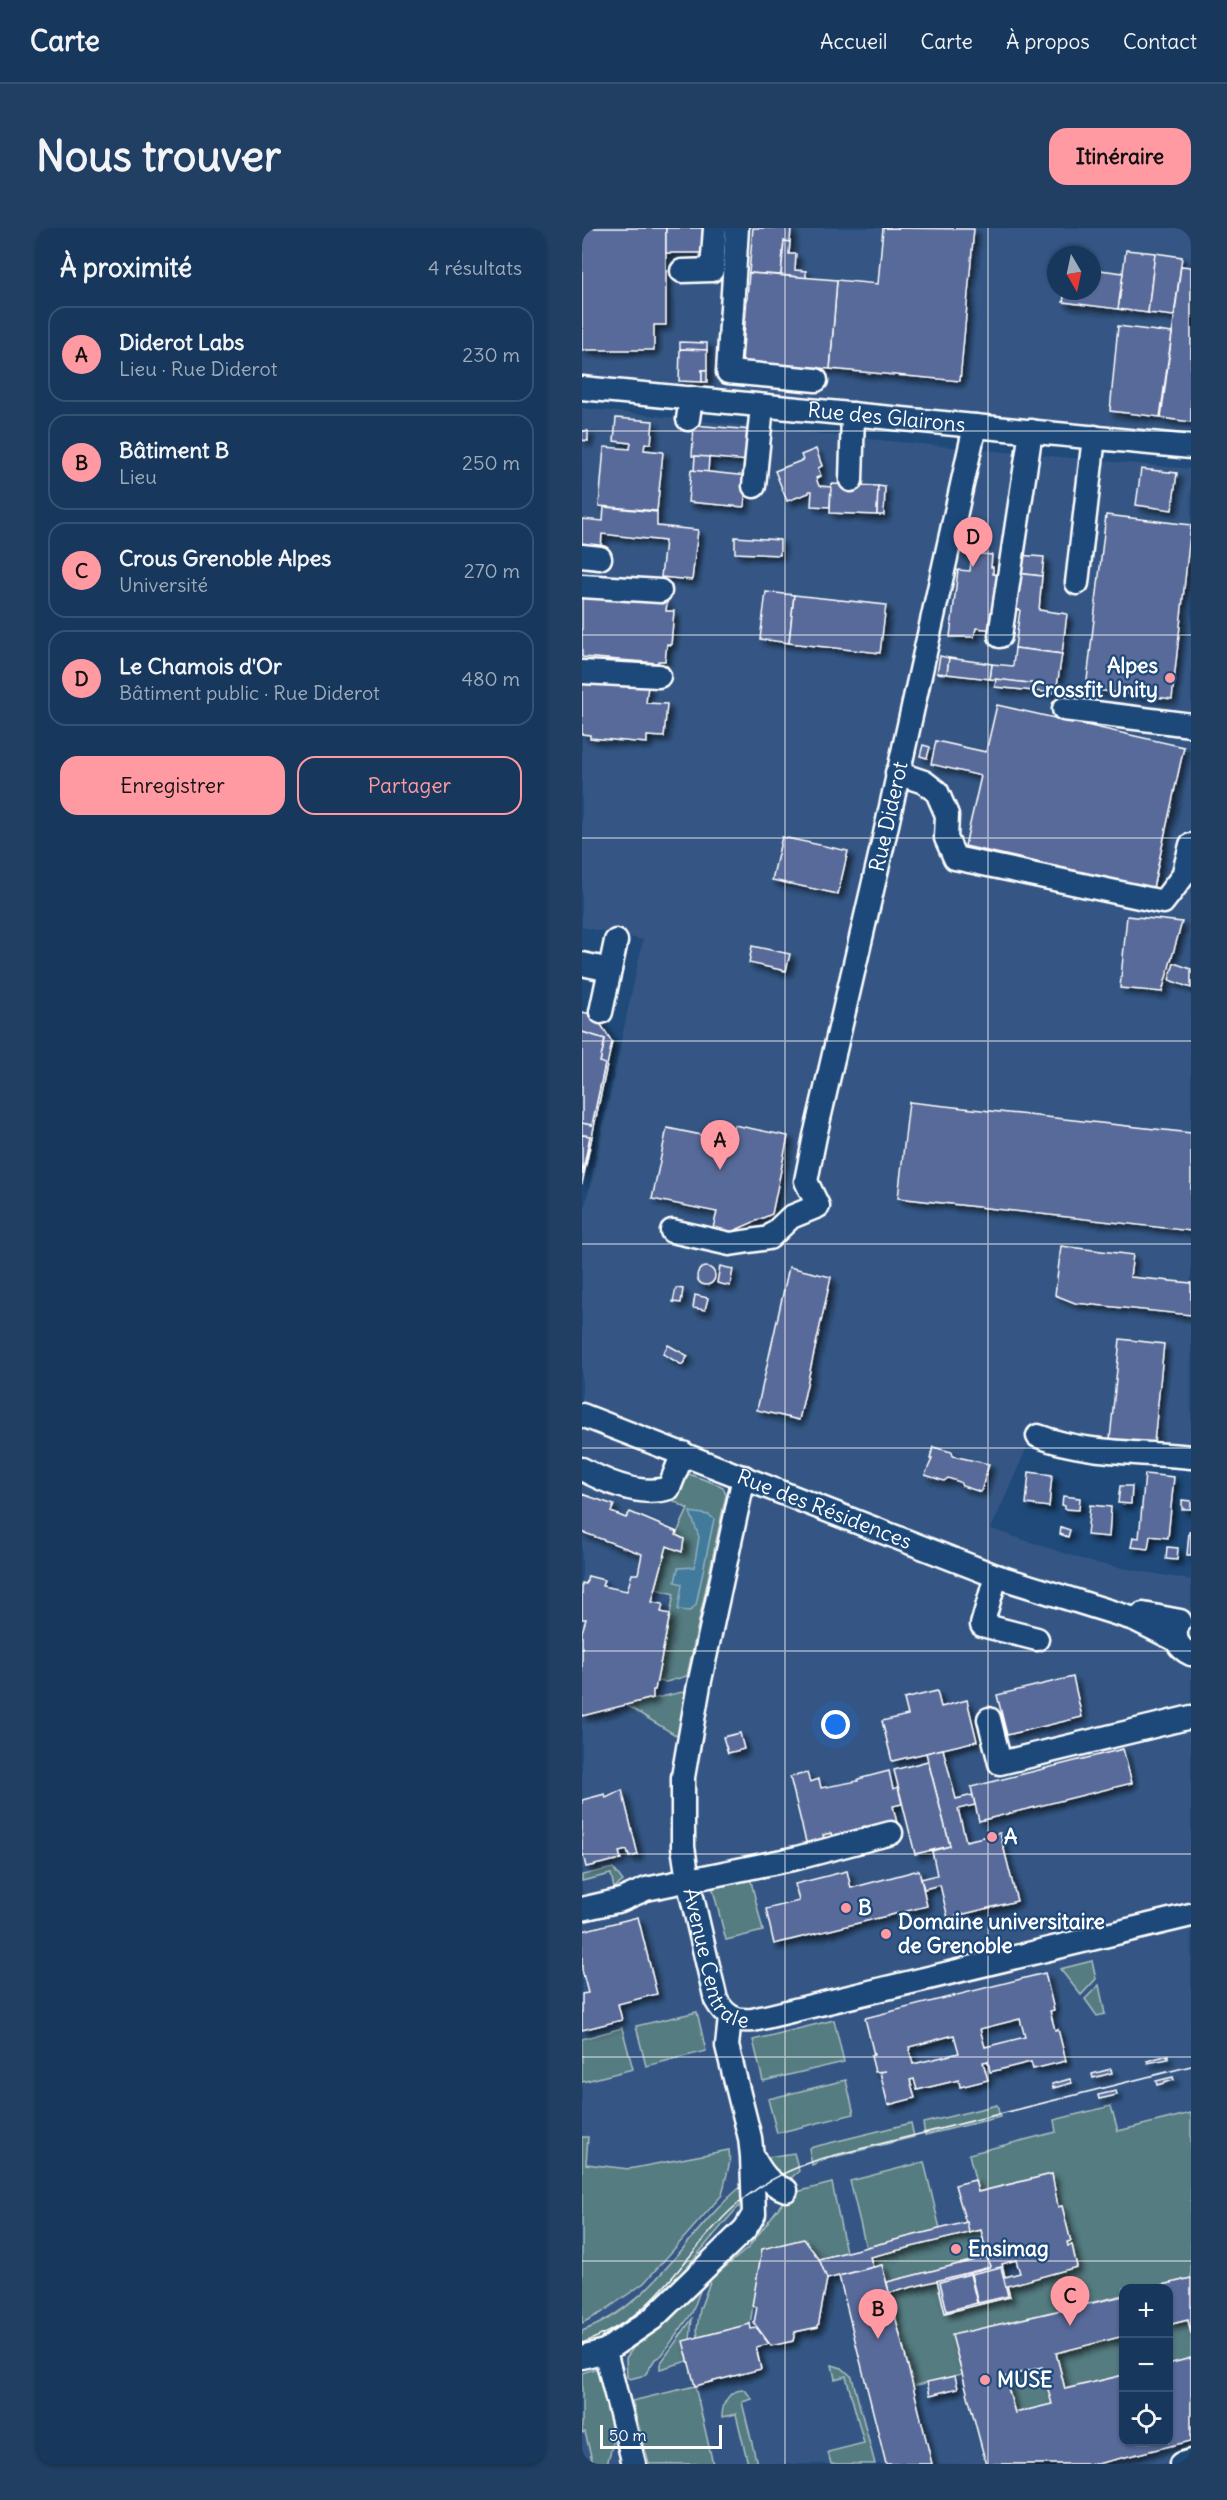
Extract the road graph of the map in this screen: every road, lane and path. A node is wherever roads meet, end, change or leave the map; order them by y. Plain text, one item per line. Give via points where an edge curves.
1 (715, 228) edge
2 (737, 228) edge
3 (682, 271) dead end
4 (789, 378) junction
5 (816, 380) dead end
6 (582, 388) edge
7 (762, 406) junction
8 (787, 408) junction
9 (853, 414) junction
10 (975, 426) junction
11 (1031, 431) junction
12 (1094, 437) junction
13 (1191, 447) edge
14 (851, 480) dead end
15 (754, 486) dead end
16 (1077, 583) dead end
17 (582, 586) edge
18 (660, 591) dead end
19 (1000, 636) dead end
20 (582, 672) edge
21 (659, 676) dead end
22 (1064, 709) dead end
23 (1191, 725) edge
24 (897, 773) junction
25 (1191, 845) edge
26 (616, 940) dead end
27 (582, 964) edge
28 (610, 969) junction
29 (601, 1012) dead end
30 (672, 1231) dead end
31 (582, 1415) edge
32 (1038, 1436) dead end
33 (683, 1453) junction
34 (1191, 1457) edge
35 (582, 1469) edge
36 (744, 1477) junction
37 (996, 1576) junction
38 (1185, 1632) edge
39 (1037, 1639) dead end
40 (1191, 1717) edge
41 (989, 1719) dead end
42 (891, 1833) dead end
43 (688, 1880) junction
44 (582, 1909) edge
45 (1191, 1915) edge
46 (730, 2018) junction
47 (752, 2156) junction
48 (786, 2190) dead end
49 (605, 2351) junction
50 (582, 2357) edge
51 (1191, 2462) edge
52 (634, 2464) edge
53 (1180, 2464) edge

1 - 3 street via 712,270
2 - 4 street via 728,372
4 - 5 street
4 - 8 street
6 - 7 street, Rue des Glairons via 690,409
7 - 8 street, Rue des Glairons
7 - 15 street
8 - 9 street, Rue des Glairons
9 - 10 street, Rue des Glairons
9 - 14 street
10 - 11 street, Rue des Glairons
10 - 24 street, Rue Diderot
11 - 12 street, Rue des Glairons
11 - 19 street
12 - 13 street, Rue des Glairons
12 - 16 street
17 - 18 street
20 - 21 street
22 - 23 street
24 - 25 street via 924,782 937,792 947,815 946,838 955,858 1163,902 1184,876
24 - 30 street, Rue Diderot via 806,1181 819,1206 790,1217 769,1238 730,1244
26 - 28 street
27 - 28 street
28 - 29 street
31 - 33 street, Rue des Résidences
32 - 34 street via 1078,1447
33 - 35 street via 669,1488 658,1492 627,1488
33 - 36 street, Rue des Résidences
36 - 37 street, Rue des Résidences
36 - 43 street, Avenue Centrale via 683,1777 683,1847
37 - 38 street, Rue des Résidences
37 - 39 street via 982,1625
40 - 41 street via 1000,1763
42 - 43 street via 797,1858
43 - 44 street
43 - 46 street, Avenue Centrale via 716,2000
45 - 46 street, Avenue Centrale via 753,2020
46 - 47 street via 727,2046
47 - 48 street via 769,2181
47 - 49 street via 754,2214 745,2229 652,2319
49 - 50 street
49 - 52 street
51 - 53 street

